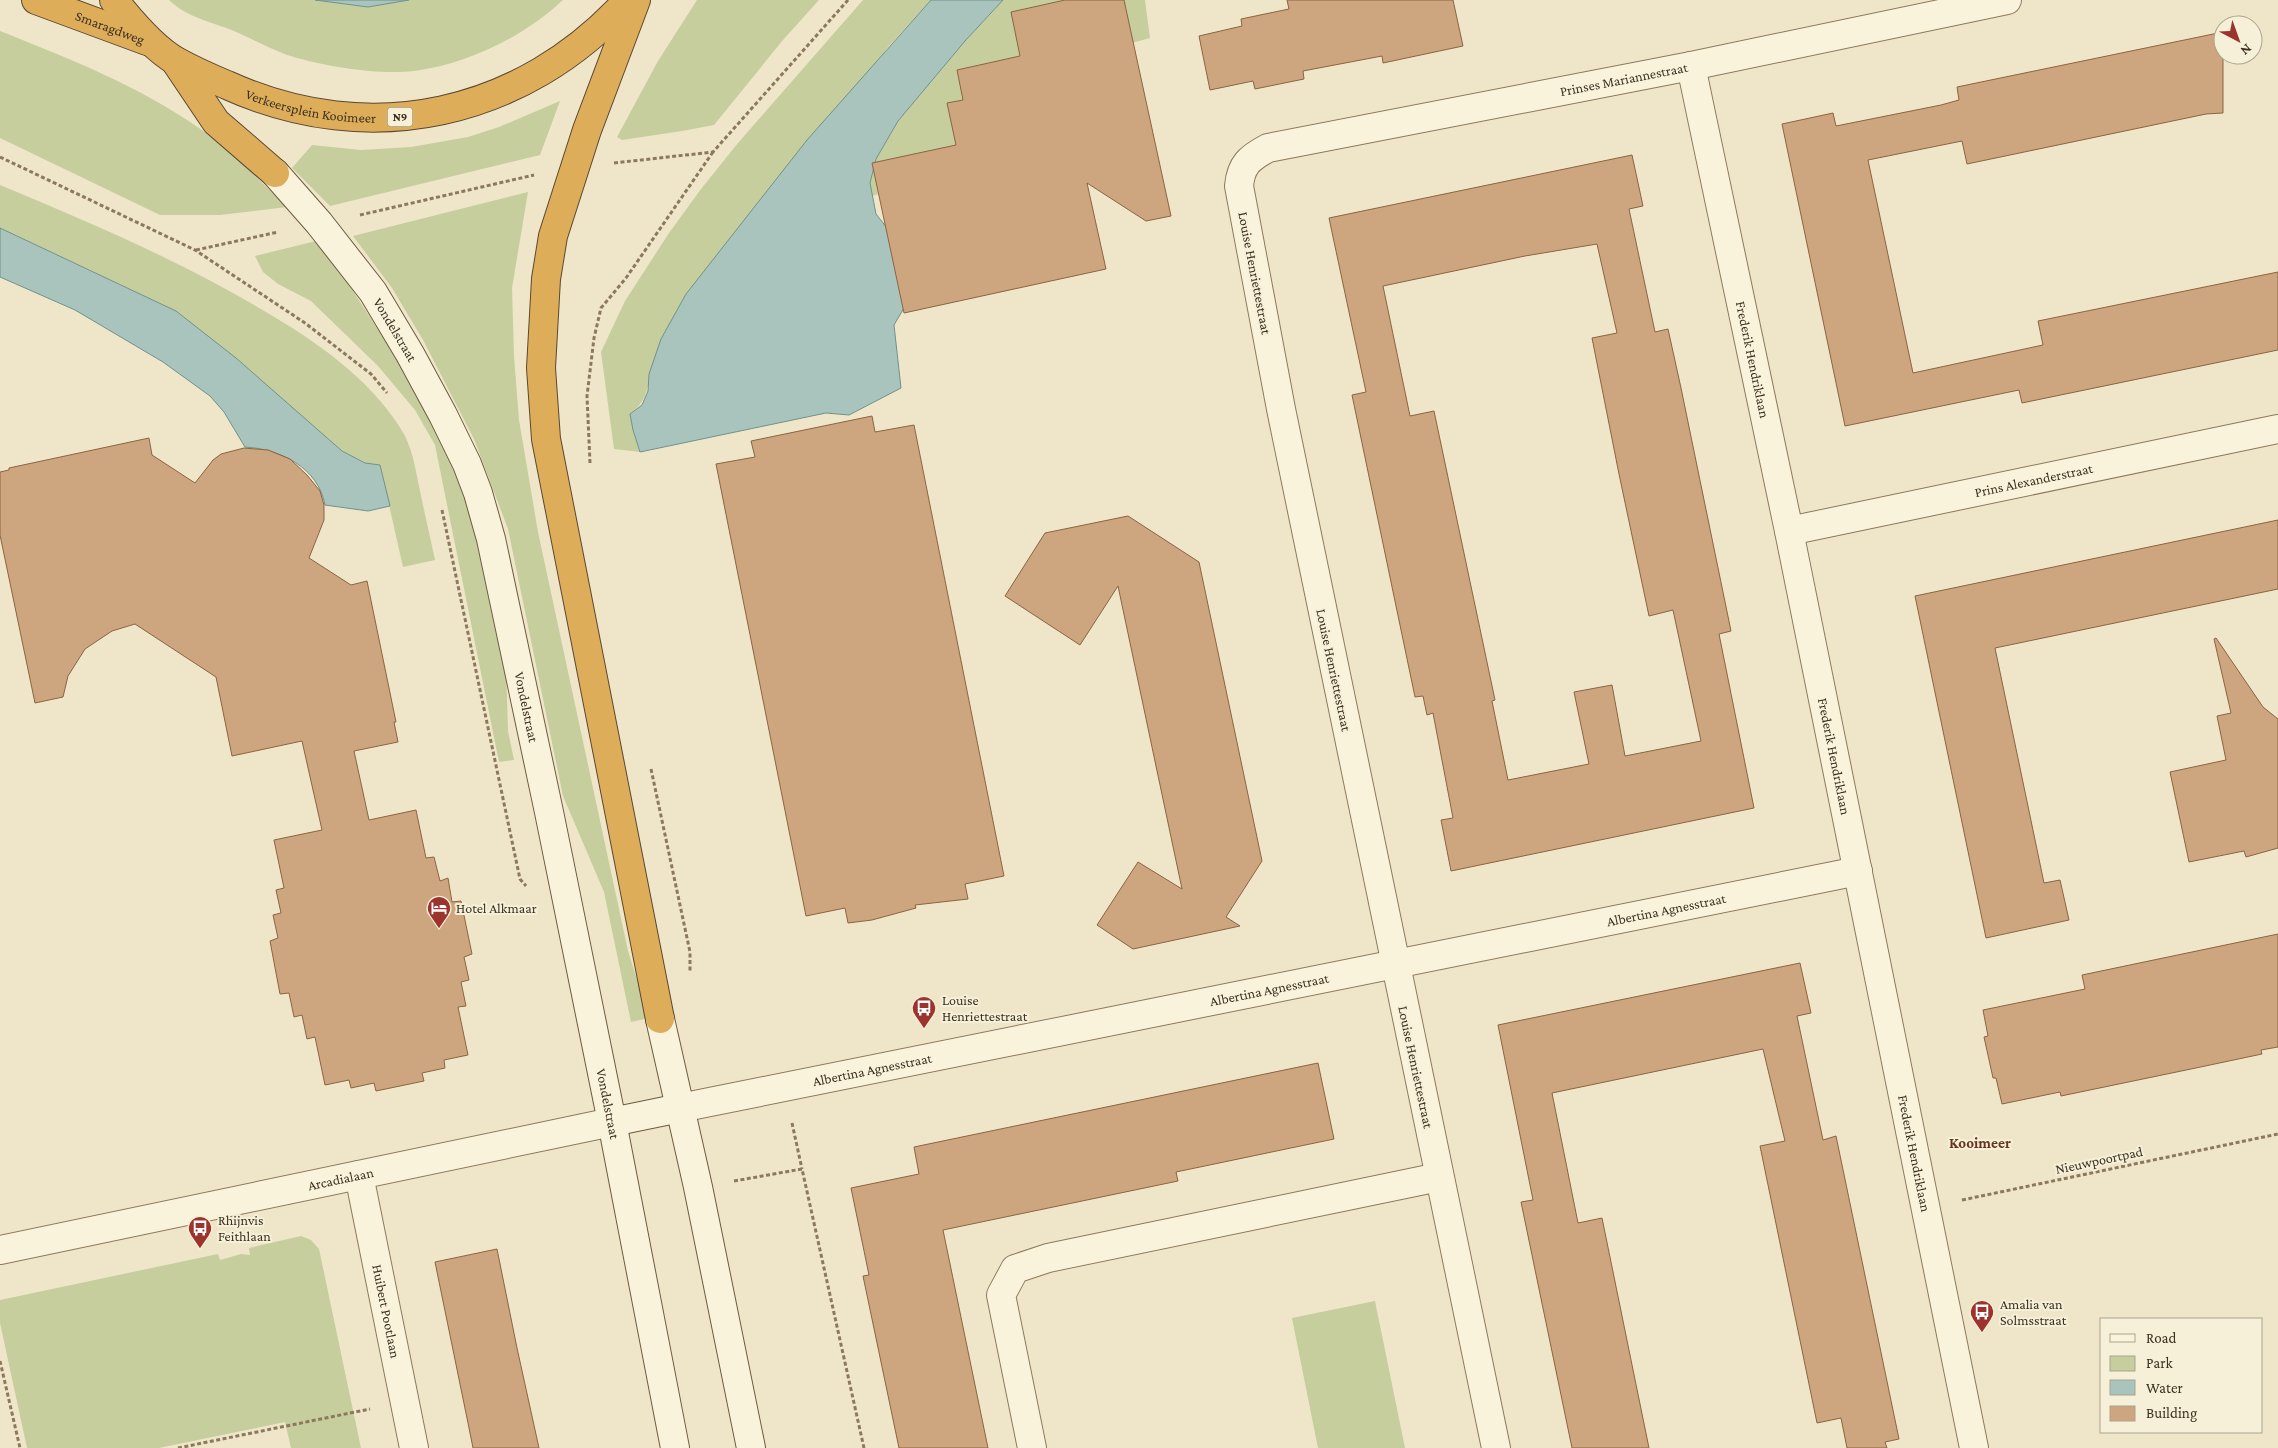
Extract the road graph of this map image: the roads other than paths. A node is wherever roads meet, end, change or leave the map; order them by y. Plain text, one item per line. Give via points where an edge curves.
1 (36, 0) edge
2 (114, 0) edge
3 (628, 0) edge
4 (636, 0) edge
5 (2007, 0) edge
6 (165, 52) junction
7 (1691, 66) junction
8 (1246, 164) joint
9 (275, 173) joint
10 (2278, 429) edge
11 (1789, 531) junction
12 (1858, 871) junction
13 (1394, 965) junction
14 (660, 1019) joint
15 (680, 1108) junction
16 (612, 1122) junction
17 (359, 1175) junction
18 (1439, 1177) junction
19 (0, 1250) edge
20 (414, 1448) edge
21 (674, 1448) edge
22 (751, 1448) edge
23 (1032, 1448) edge
24 (1496, 1448) edge
25 (1974, 1448) edge

1 - 6 highway, Smaragdweg
2 - 6 highway, Verkeersplein Kooimeer / N9
3 - 6 highway, Verkeersplein Kooimeer / N9 via 573,52 533,77 489,97 444,111 405,116 348,117 301,111 255,98
4 - 14 highway via 587,130 553,236 546,278 541,368 546,439
5 - 7 street, Prinses Mariannestraat
6 - 9 highway, Vondelstraat via 216,122
7 - 8 street, Prinses Mariannestraat via 1268,148
7 - 11 street, Frederik Hendriklaan
8 - 13 street, Louise Henriettestraat via 1240,173 1238,186
9 - 16 street, Vondelstraat via 373,292 443,414 478,493 491,539
10 - 11 street, Prins Alexanderstraat
11 - 12 street, Frederik Hendriklaan
12 - 13 street, Albertina Agnesstraat
12 - 25 street, Frederik Hendriklaan
13 - 15 street, Albertina Agnesstraat
13 - 18 street, Louise Henriettestraat
14 - 15 street
15 - 16 street, Arcadialaan
15 - 22 street
16 - 17 street, Arcadialaan
16 - 21 street, Vondelstraat
17 - 19 street, Arcadialaan
17 - 20 street, Huibert Pootlaan
18 - 23 street via 1048,1258 1015,1269 1001,1295
18 - 24 street, Louise Henriettestraat

